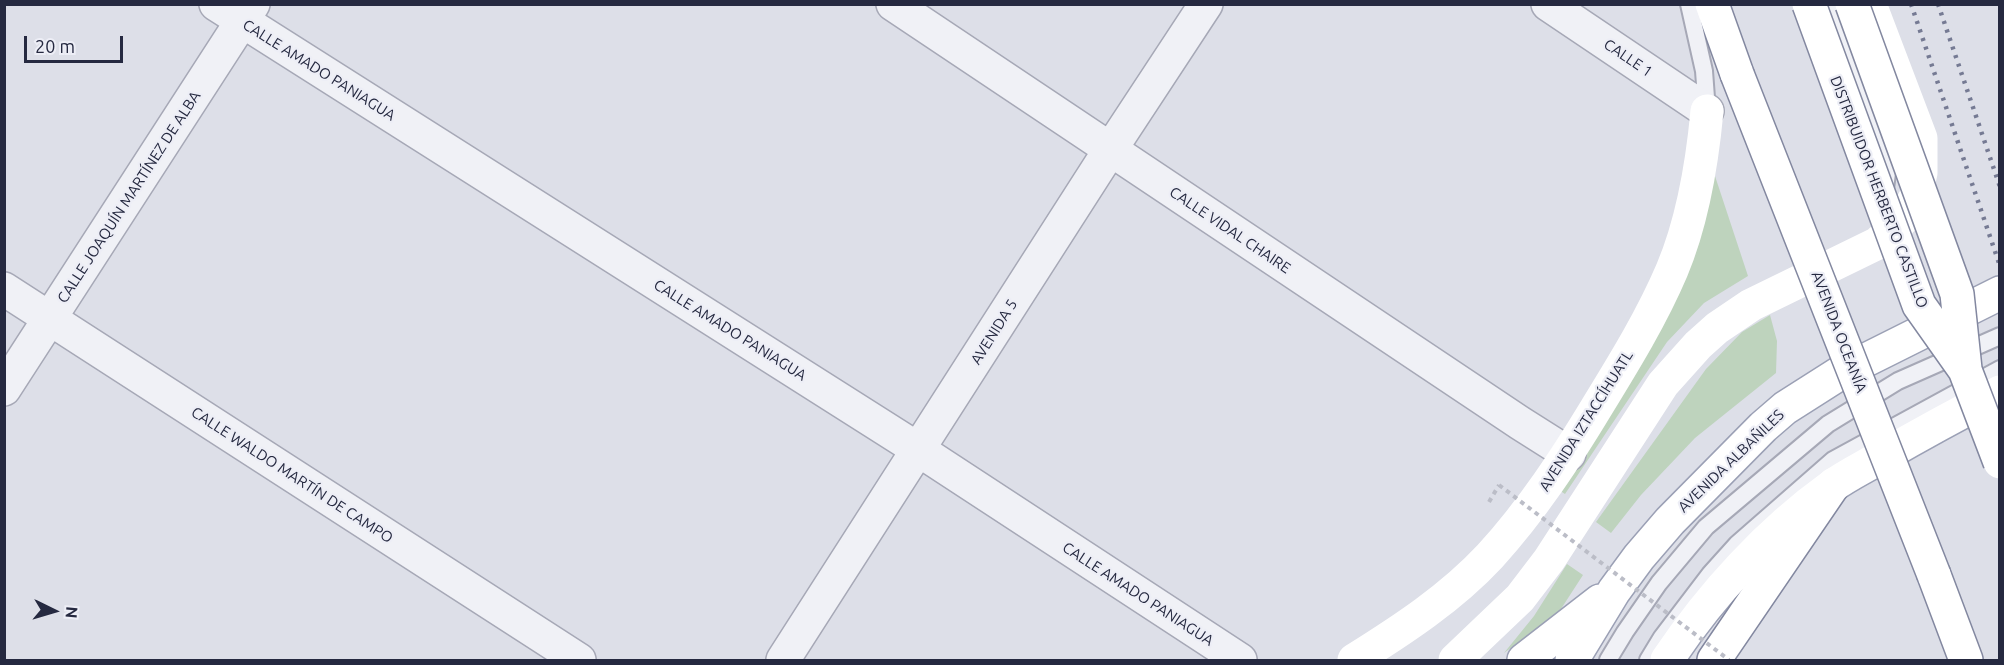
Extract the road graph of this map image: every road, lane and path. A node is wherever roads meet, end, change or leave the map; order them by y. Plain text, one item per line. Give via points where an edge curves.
1 (893, 4) edge
2 (1206, 4) edge
3 (1548, 4) edge
4 (1689, 4) edge
5 (1712, 4) edge
6 (1809, 4) edge
7 (1832, 4) edge
8 (1852, 4) edge
9 (1870, 4) edge
10 (237, 10) edge
11 (1707, 111) junction
12 (1110, 150) junction
13 (1856, 255) junction
14 (4, 289) edge
15 (2000, 293) edge
16 (50, 318) junction
17 (2000, 336) edge
18 (2000, 369) edge
19 (1965, 370) junction
20 (4, 389) edge
21 (2000, 392) edge
22 (919, 450) junction
23 (1569, 454) junction
24 (2000, 462) edge
25 (1834, 484) junction
26 (1499, 485) dead end
27 (1614, 591) junction
28 (579, 660) edge
29 (783, 660) edge
30 (1240, 660) edge
31 (1354, 660) edge
32 (1455, 660) edge
33 (1524, 660) edge
34 (1572, 660) edge
35 (1608, 660) edge
36 (1648, 660) edge
37 (1667, 660) edge
38 (1714, 660) edge
39 (1729, 660) edge
40 (1966, 660) edge

1 - 12 street, CALLE VIDAL CHAIRE
2 - 12 street, AVENIDA 5
3 - 11 street, CALLE 1
4 - 11 lane via 1704,71
5 - 40 main road, AVENIDA OCEANÍA, bridge
6 - 19 main road, DISTRIBUIDOR HERBERTO CASTILLO, bridge via 1919,305
7 - 13 lane via 1883,146 1887,172 1881,214 1873,235
8 - 19 main road, bridge via 1957,294
9 - 13 main road via 1921,138 1922,173 1915,198 1903,219 1878,243
10 - 16 street, CALLE JOAQUÍN MARTÍNEZ DE ALBA
10 - 22 street, CALLE AMADO PANIAGUA
11 - 23 main road, AVENIDA IZTACCÍHUATL via 1697,187 1672,268 1646,325
12 - 22 street, AVENIDA 5
12 - 23 street, CALLE VIDAL CHAIRE
13 - 32 main road via 1751,305 1698,345 1664,384 1550,560 1520,598
14 - 16 street, CALLE WALDO MARTÍN DE CAMPO
15 - 27 main road, AVENIDA ALBAÑILES via 1840,373 1785,408 1670,521
16 - 20 street, CALLE JOAQUÍN MARTÍNEZ DE ALBA
16 - 28 street, CALLE WALDO MARTÍN DE CAMPO
17 - 35 lane via 1898,381 1828,424 1706,527 1659,583
18 - 36 lane via 1833,460 1737,544 1710,574
19 - 24 main road, bridge
21 - 25 main road via 1936,424
22 - 29 street, AVENIDA 5
22 - 30 street, CALLE AMADO PANIAGUA
23 - 31 main road, AVENIDA IZTACCÍHUATL via 1489,556 1439,603
25 - 37 main road via 1762,545
25 - 38 main road
26 - 39 path, bridge
27 - 33 main road
27 - 34 main road

